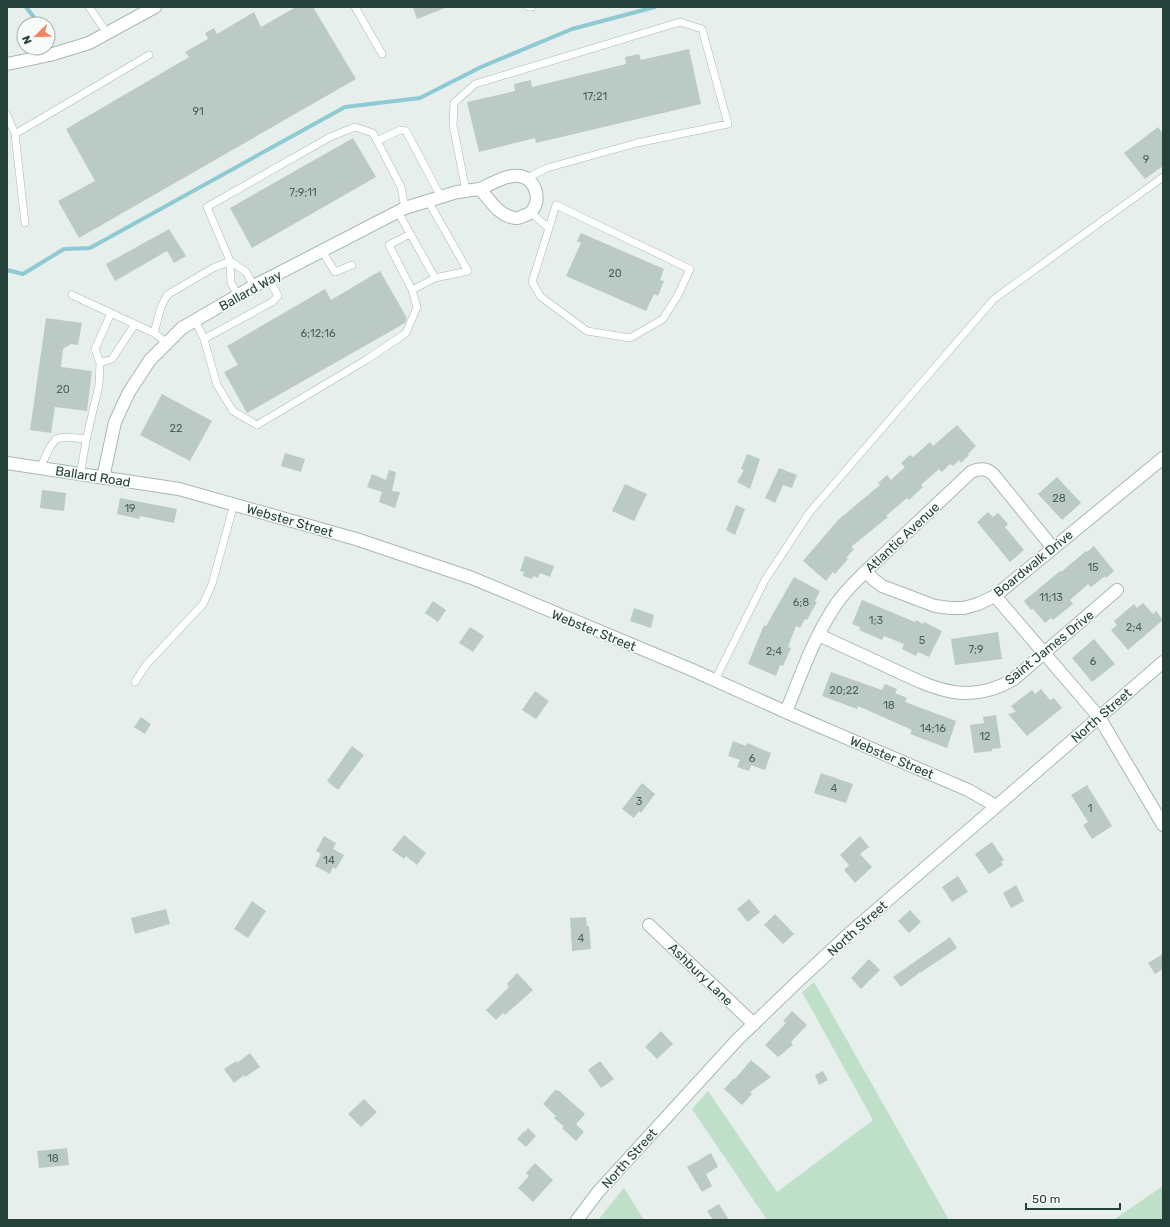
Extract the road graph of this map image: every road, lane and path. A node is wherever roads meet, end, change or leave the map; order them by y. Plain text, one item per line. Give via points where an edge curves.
1 (89, 7) edge
2 (155, 7) edge
3 (355, 7) edge
4 (528, 7) edge
5 (532, 7) edge
6 (108, 33) junction
7 (382, 54) dead end
8 (149, 55) dead end
9 (7, 64) edge
10 (7, 116) edge
11 (14, 134) junction
12 (377, 141) junction
13 (527, 178) junction
14 (1163, 178) edge
15 (480, 189) junction
16 (466, 191) junction
17 (440, 197) junction
18 (428, 201) junction
19 (401, 210) junction
20 (531, 213) junction
21 (25, 223) dead end
22 (549, 228) junction
23 (410, 234) junction
24 (322, 251) junction
25 (230, 261) junction
26 (352, 265) dead end
27 (269, 278) junction
28 (435, 278) junction
29 (254, 286) junction
30 (412, 290) junction
31 (72, 295) dead end
32 (238, 295) junction
33 (111, 313) junction
34 (195, 320) junction
35 (135, 324) junction
36 (154, 333) junction
37 (204, 340) junction
38 (167, 343) junction
39 (100, 363) junction
40 (86, 439) junction
41 (1163, 458) edge
42 (7, 464) edge
43 (40, 468) junction
44 (80, 475) junction
45 (103, 478) junction
46 (179, 489) joint
47 (234, 504) junction
48 (1053, 548) junction
49 (866, 571) junction
50 (1117, 590) dead end
51 (995, 596) junction
52 (819, 635) junction
53 (1044, 653) junction
54 (1163, 662) edge
55 (715, 680) junction
56 (135, 682) dead end
57 (786, 712) junction
58 (1099, 717) junction
59 (996, 806) junction
60 (1163, 825) edge
61 (649, 925) dead end
62 (754, 1024) junction
63 (577, 1220) edge

1 - 6 lane
2 - 6 street
3 - 7 lane
4 - 5 lane
6 - 9 street via 89,43 50,55
8 - 11 lane
10 - 11 lane
11 - 21 lane
12 - 17 lane via 400,130 406,131
12 - 19 lane via 401,187
12 - 25 lane via 373,133 355,127 330,137 207,206
13 - 15 street, Ballard Way via 506,178
13 - 16 lane via 547,168 637,143 728,124 702,29 680,22 475,84 454,103 453,125
13 - 20 street via 534,186 538,197
14 - 55 lane via 994,299 809,513 765,580
15 - 16 street, Ballard Way
15 - 20 street via 511,218
16 - 17 street, Ballard Way
17 - 18 street, Ballard Way
18 - 19 street, Ballard Way
18 - 28 lane via 468,271
19 - 23 lane
19 - 24 street, Ballard Way
20 - 22 lane
22 - 22 lane via 532,282 542,297 587,331 630,338 663,319 690,269 556,206
23 - 28 lane
23 - 30 lane via 389,245
24 - 26 lane via 335,272
24 - 27 street, Ballard Way
25 - 29 lane via 246,272
25 - 32 lane via 231,283
25 - 36 lane via 167,295 160,307
27 - 29 street, Ballard Way
27 - 37 lane via 278,296 272,302
28 - 30 lane
29 - 32 street, Ballard Way
30 - 37 lane via 417,307 406,333 257,425 233,411 217,385
31 - 33 lane
32 - 34 street, Ballard Way
33 - 35 lane
33 - 39 lane via 95,349
34 - 37 lane
34 - 38 street, Ballard Way via 182,328
35 - 36 lane
35 - 39 lane via 112,359
36 - 38 lane
38 - 45 street, Ballard Way via 150,360 129,392 115,422
39 - 40 lane via 99,385
40 - 43 lane via 56,439
40 - 44 lane
41 - 48 street, Boardwalk Drive
42 - 43 street, Ballard Road
43 - 44 street, Ballard Road
44 - 45 street, Ballard Road
45 - 46 street, Ballard Road
46 - 47 street, Webster Street
47 - 55 street, Webster Street via 356,539 472,578
47 - 56 lane via 212,584 203,604 146,665
48 - 49 street, Atlantic Avenue via 993,474 979,469 968,474
48 - 51 street, Boardwalk Drive
49 - 51 street, Boardwalk Drive via 882,586 935,606 964,608
49 - 52 street, Atlantic Avenue via 837,602
50 - 53 street, Saint James Drive
51 - 53 street
52 - 53 street, Saint James Drive via 930,687 951,692 982,692 1004,685
52 - 57 street, Atlantic Avenue
53 - 58 street
54 - 58 street, North Street
55 - 57 street, Webster Street
57 - 59 street, Webster Street via 968,790
58 - 59 street, North Street
58 - 60 street
59 - 62 street, North Street via 851,932
61 - 62 street, Ashbury Lane
62 - 63 street, North Street via 598,1192

